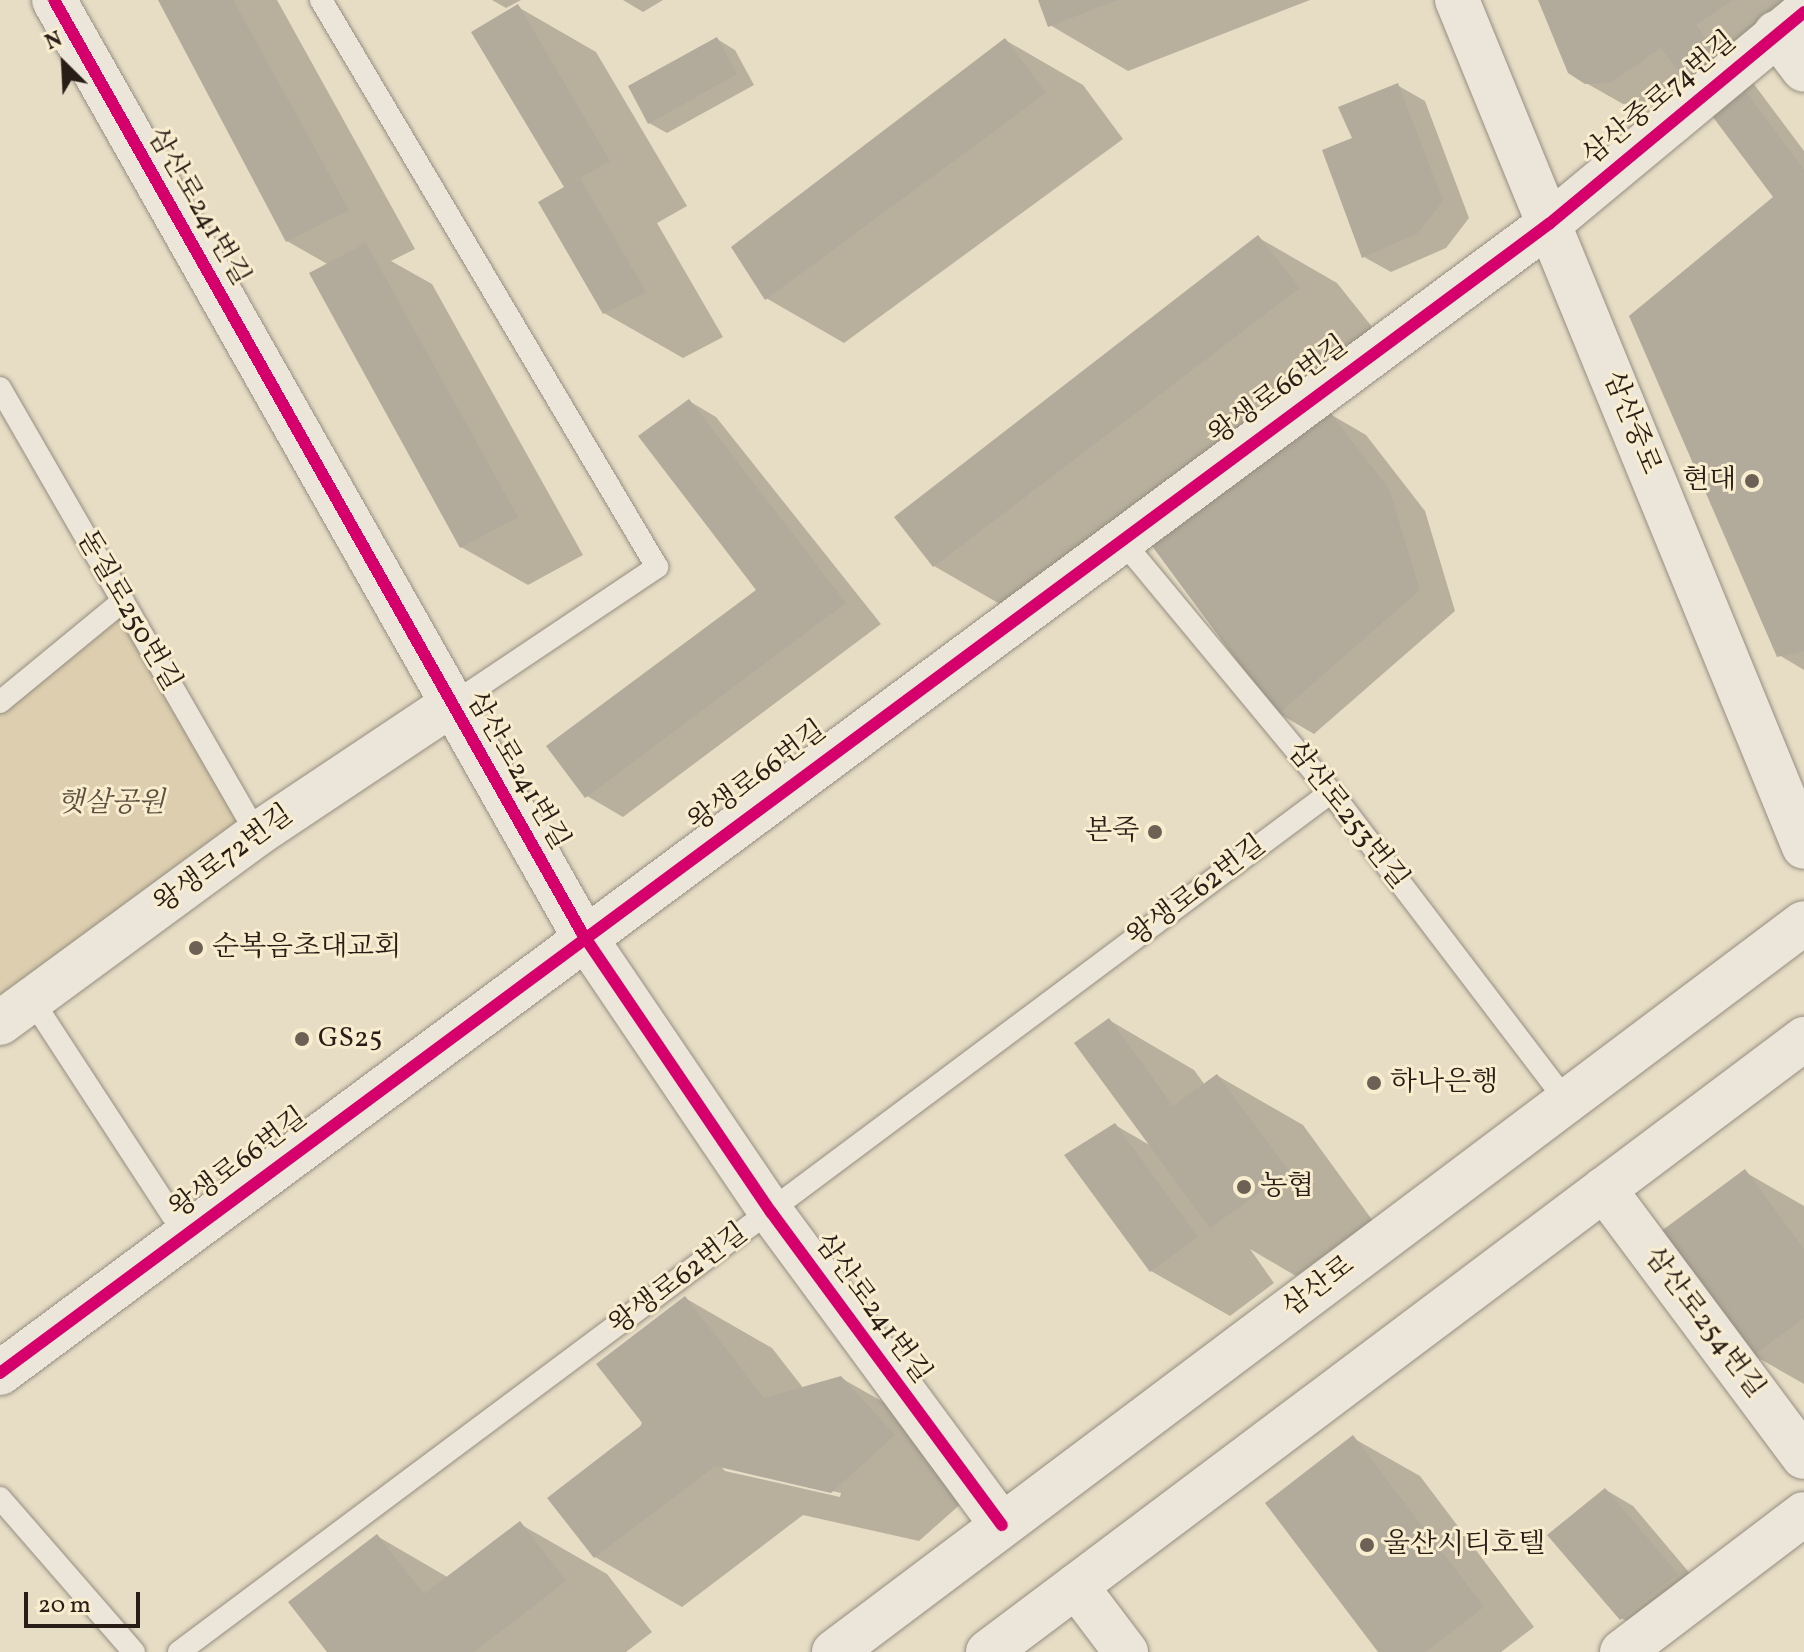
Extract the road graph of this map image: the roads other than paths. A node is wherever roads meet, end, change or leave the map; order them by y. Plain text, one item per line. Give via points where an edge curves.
1 (54, 0) edge
2 (321, 0) edge
3 (1457, 0) edge
4 (1790, 23) edge
5 (1804, 70) edge
6 (1549, 224) junction
7 (0, 388) edge
8 (1119, 537) junction
9 (123, 601) junction
10 (0, 702) edge
11 (452, 704) junction
12 (1331, 792) junction
13 (257, 834) junction
14 (1804, 847) edge
15 (1804, 923) edge
16 (584, 937) junction
17 (16, 1011) edge
18 (1804, 1039) edge
19 (1566, 1101) junction
20 (1604, 1189) junction
21 (771, 1212) junction
22 (185, 1235) junction
23 (0, 1373) edge
24 (1804, 1457) edge
25 (0, 1498) edge
26 (1804, 1514) edge
27 (1002, 1525) junction
28 (1076, 1586) junction
29 (134, 1652) edge
30 (179, 1652) edge
31 (834, 1652) edge
32 (988, 1652) edge
33 (1126, 1652) edge
34 (1622, 1652) edge

1 - 11 street, 삼산로241번길
2 - 11 lane via 657,567
3 - 6 street, 삼산중로
4 - 5 street
4 - 6 street, 삼산중로74번길
6 - 8 street, 왕생로66번길
6 - 14 street, 삼산중로
7 - 9 lane, 돋질로250번길
8 - 12 lane, 삼산로253번길
8 - 16 street, 왕생로66번길
9 - 10 lane
9 - 13 lane, 돋질로250번길
11 - 13 street, 왕생로72번길
11 - 16 street, 삼산로241번길
12 - 19 lane, 삼산로253번길
12 - 21 lane, 왕생로62번길
13 - 17 street, 왕생로72번길
15 - 19 street, 삼산로
16 - 21 street, 삼산로241번길
16 - 22 street, 왕생로66번길
17 - 22 lane
18 - 20 street
19 - 27 street, 삼산로
20 - 24 street, 삼산로254번길
20 - 28 street
21 - 27 street, 삼산로241번길
21 - 30 lane, 왕생로62번길
22 - 23 street, 왕생로66번길
25 - 29 lane
26 - 34 street
27 - 31 street, 삼산로
28 - 32 street
28 - 33 street

